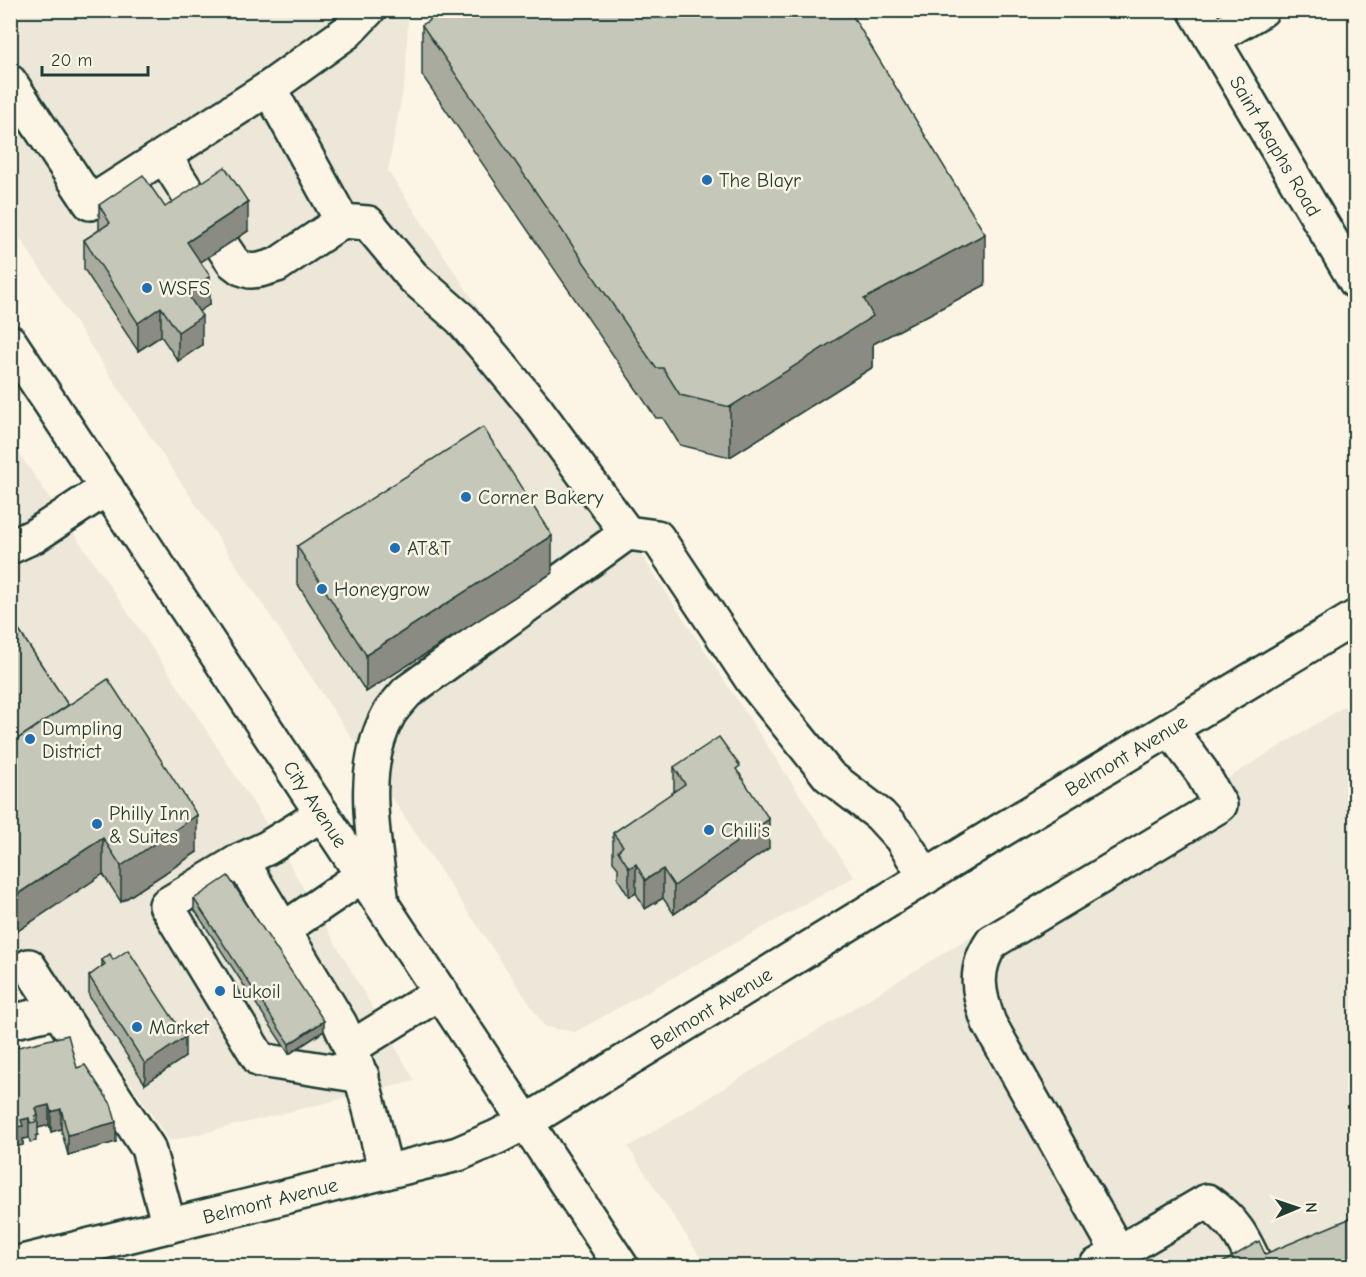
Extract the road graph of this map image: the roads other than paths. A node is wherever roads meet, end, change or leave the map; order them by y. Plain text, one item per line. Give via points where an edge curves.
1 (368, 10) edge
2 (1195, 10) edge
3 (1262, 10) edge
4 (1212, 39) junction
5 (10, 82) edge
6 (269, 88) junction
7 (164, 156) junction
8 (200, 212) edge
9 (342, 221) junction
10 (224, 247) dead end
11 (1356, 282) edge
12 (10, 342) edge
13 (107, 488) junction
14 (627, 533) junction
15 (10, 547) edge
16 (1356, 617) edge
17 (1170, 729) junction
18 (322, 814) junction
19 (241, 860) junction
20 (363, 875) junction
21 (926, 877) junction
22 (382, 904) junction
23 (275, 933) junction
24 (29, 966) dead end
25 (441, 992) junction
26 (58, 1011) junction
27 (10, 1022) edge
28 (357, 1061) junction
29 (526, 1122) junction
30 (386, 1173) junction
31 (169, 1226) junction
32 (1107, 1259) edge
33 (10, 1265) edge
34 (621, 1266) edge
35 (1256, 1266) edge

1 - 6 main road via 347,32
2 - 4 main road, Saint Asaphs Road
3 - 4 main road
4 - 11 main road, Saint Asaphs Road
5 - 7 main road via 90,203
6 - 7 main road
6 - 9 main road
7 - 8 main road
9 - 10 main road via 270,269 241,268
9 - 14 main road via 368,223 413,277 461,319 536,409
12 - 13 main road, City Avenue
13 - 15 main road via 34,536
13 - 18 main road, City Avenue
14 - 21 main road via 657,537 752,680 829,776 880,815 901,838
14 - 22 main road via 407,692 390,712 373,758 370,799
16 - 17 main road, Belmont Avenue
17 - 21 main road, Belmont Avenue
17 - 32 main road via 1220,805 992,942 979,974 980,997 989,1023
18 - 19 main road
18 - 20 main road, City Avenue
19 - 23 main road
19 - 28 main road via 166,905 207,951 255,1025 260,1060
20 - 22 main road, City Avenue
20 - 23 main road
21 - 29 main road, Belmont Avenue
22 - 25 main road, City Avenue
23 - 28 main road
24 - 26 main road
25 - 28 main road
25 - 29 main road, City Avenue
26 - 27 main road
26 - 31 main road via 148,1148
28 - 30 main road
29 - 30 main road, Belmont Avenue via 458,1154
29 - 34 main road, City Avenue
30 - 31 main road, Belmont Avenue
31 - 33 main road, Belmont Avenue
32 - 35 main road via 1207,1201 1227,1216

